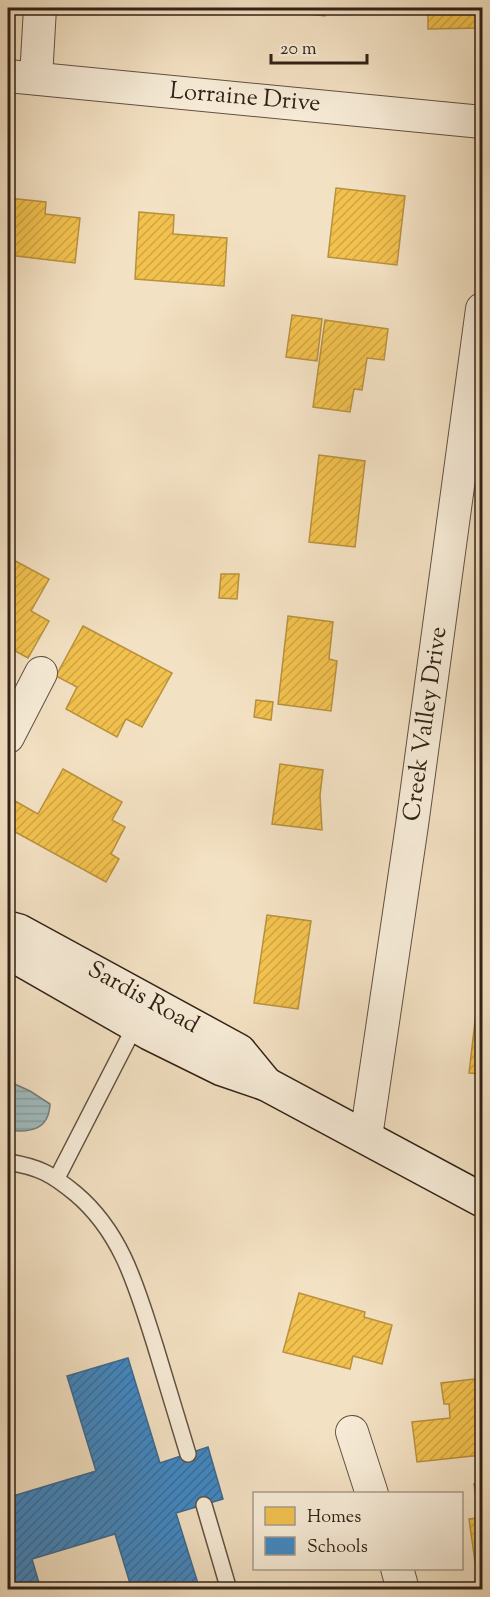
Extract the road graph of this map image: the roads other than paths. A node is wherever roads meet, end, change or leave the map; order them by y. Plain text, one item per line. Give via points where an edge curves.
1 (40, 8) edge
2 (22, 77) edge
3 (483, 122) edge
4 (483, 309) edge
5 (41, 673) dead end
6 (8, 737) edge
7 (8, 928) edge
8 (8, 952) edge
9 (135, 1026) junction
10 (266, 1084) junction
11 (366, 1137) junction
12 (8, 1162) edge
13 (57, 1178) junction
14 (483, 1200) edge
15 (352, 1431) dead end
16 (188, 1454) dead end
17 (371, 1492) edge
18 (204, 1504) dead end
19 (397, 1570) edge
20 (229, 1590) edge
21 (403, 1590) edge

1 - 2 street
2 - 3 street, Lorraine Drive
4 - 11 street, Creek Valley Drive
5 - 6 street
7 - 10 main road, Sardis Road via 239,1051
8 - 9 main road, Sardis Road
9 - 10 main road, Sardis Road via 222,1069
9 - 13 lane
10 - 11 main road, Sardis Road
11 - 14 main road, Sardis Road
12 - 13 lane via 31,1166
13 - 16 lane via 91,1207 110,1230 134,1277
15 - 17 street
18 - 20 lane
19 - 21 street

